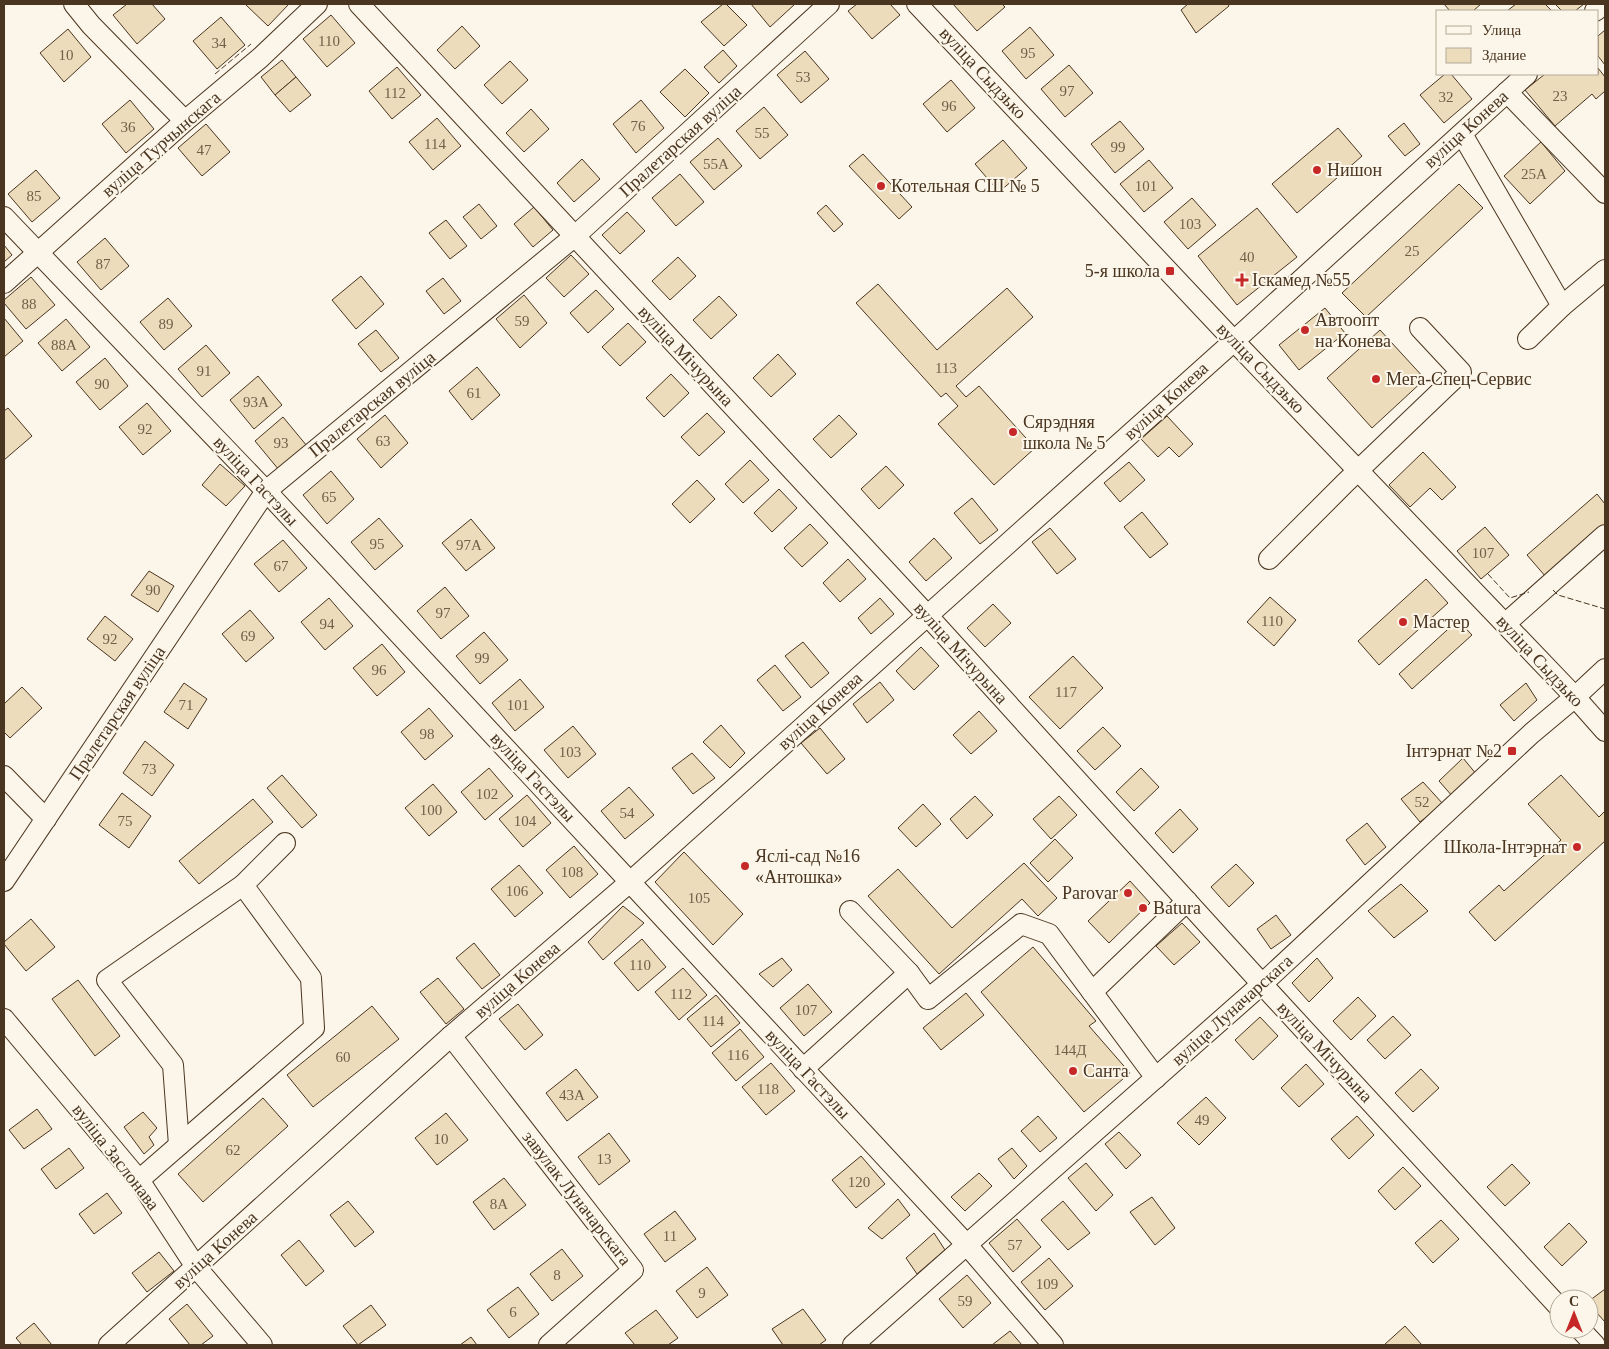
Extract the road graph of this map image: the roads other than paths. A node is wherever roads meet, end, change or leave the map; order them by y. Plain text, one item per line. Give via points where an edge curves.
1 (74, 4) edge
2 (317, 4) edge
3 (359, 4) edge
4 (829, 4) edge
5 (917, 4) edge
6 (1526, 75) edge
7 (1507, 92) junction
8 (185, 121) junction
9 (1462, 134) junction
10 (1605, 193) edge
11 (4, 217) edge
12 (576, 236) junction
13 (38, 253) junction
14 (1605, 270) edge
15 (4, 283) edge
16 (1562, 306) junction
17 (1420, 328) dead end
18 (1528, 339) dead end
19 (1234, 341) junction
20 (1359, 471) junction
21 (266, 491) junction
22 (1605, 535) edge
23 (1269, 559) dead end
24 (927, 615) junction
25 (1505, 624) junction
26 (1605, 669) edge
27 (1575, 697) junction
28 (1605, 731) edge
29 (4, 776) edge
30 (46, 820) junction
31 (285, 842) dead end
32 (4, 881) edge
33 (630, 882) junction
34 (242, 885) junction
35 (1187, 901) junction
36 (850, 911) dead end
37 (909, 973) junction
38 (1262, 984) junction
39 (1092, 992) junction
40 (4, 1019) edge
41 (451, 1036) junction
42 (803, 1069) junction
43 (1156, 1078) junction
44 (179, 1145) junction
45 (139, 1180) junction
46 (967, 1245) junction
47 (196, 1267) junction
48 (1549, 1295) edge
49 (109, 1345) edge
50 (262, 1345) edge
51 (549, 1345) edge
52 (853, 1345) edge
53 (1053, 1345) edge

1 - 8 street
2 - 8 street, вуліца Турчынскага via 260,58
3 - 12 street, вуліца Мічурына
4 - 12 street, Пралетарская вуліца
5 - 19 street, вуліца Сыдзько
6 - 7 street, вуліца Конева
7 - 9 street, вуліца Конева
7 - 10 street
8 - 13 street, вуліца Турчынскага
9 - 16 street
9 - 19 street, вуліца Конева
11 - 13 street, вуліца Гастэлы
12 - 21 street, Пралетарская вуліца
12 - 24 street, вуліца Мічурына
13 - 15 street, вуліца Турчынскага
13 - 21 street, вуліца Гастэлы
14 - 16 street
16 - 18 street
17 - 20 street via 1461,372
19 - 20 street, вуліца Сыдзько
19 - 24 street, вуліца Конева
20 - 23 street
20 - 25 street, вуліца Сыдзько
21 - 30 street, Пралетарская вуліца
21 - 33 street, вуліца Гастэлы
22 - 25 street
24 - 33 street, вуліца Конева
24 - 35 street, вуліца Мічурына
25 - 27 street, вуліца Сыдзько
26 - 27 street, вуліца Луначарскага
27 - 28 street, вуліца Сыдзько
27 - 38 street, вуліца Луначарскага via 1532,733
29 - 30 street
30 - 32 street, Пралетарская вуліца
31 - 34 street
33 - 41 street, вуліца Конева
33 - 42 street, вуліца Гастэлы
34 - 44 street via 311,978 314,1028
34 - 44 street via 107,980 172,1065
35 - 38 street, вуліца Мічурына
35 - 39 street
36 - 37 street
37 - 39 street via 928,998 1021,924 1049,934
37 - 42 street
38 - 43 street, вуліца Луначарскага
38 - 48 street, вуліца Мічурына
39 - 43 street
40 - 45 street, вуліца Заслонава
41 - 47 street, вуліца Конева
41 - 51 street, завулак Луначарскага via 633,1270
42 - 46 street, вуліца Гастэлы
43 - 46 street, вуліца Луначарскага
44 - 45 street
45 - 47 street, вуліца Заслонава
46 - 52 street, вуліца Луначарскага
46 - 53 street, вуліца Гастэлы
47 - 49 street, вуліца Конева
47 - 50 street, вуліца Заслонава

